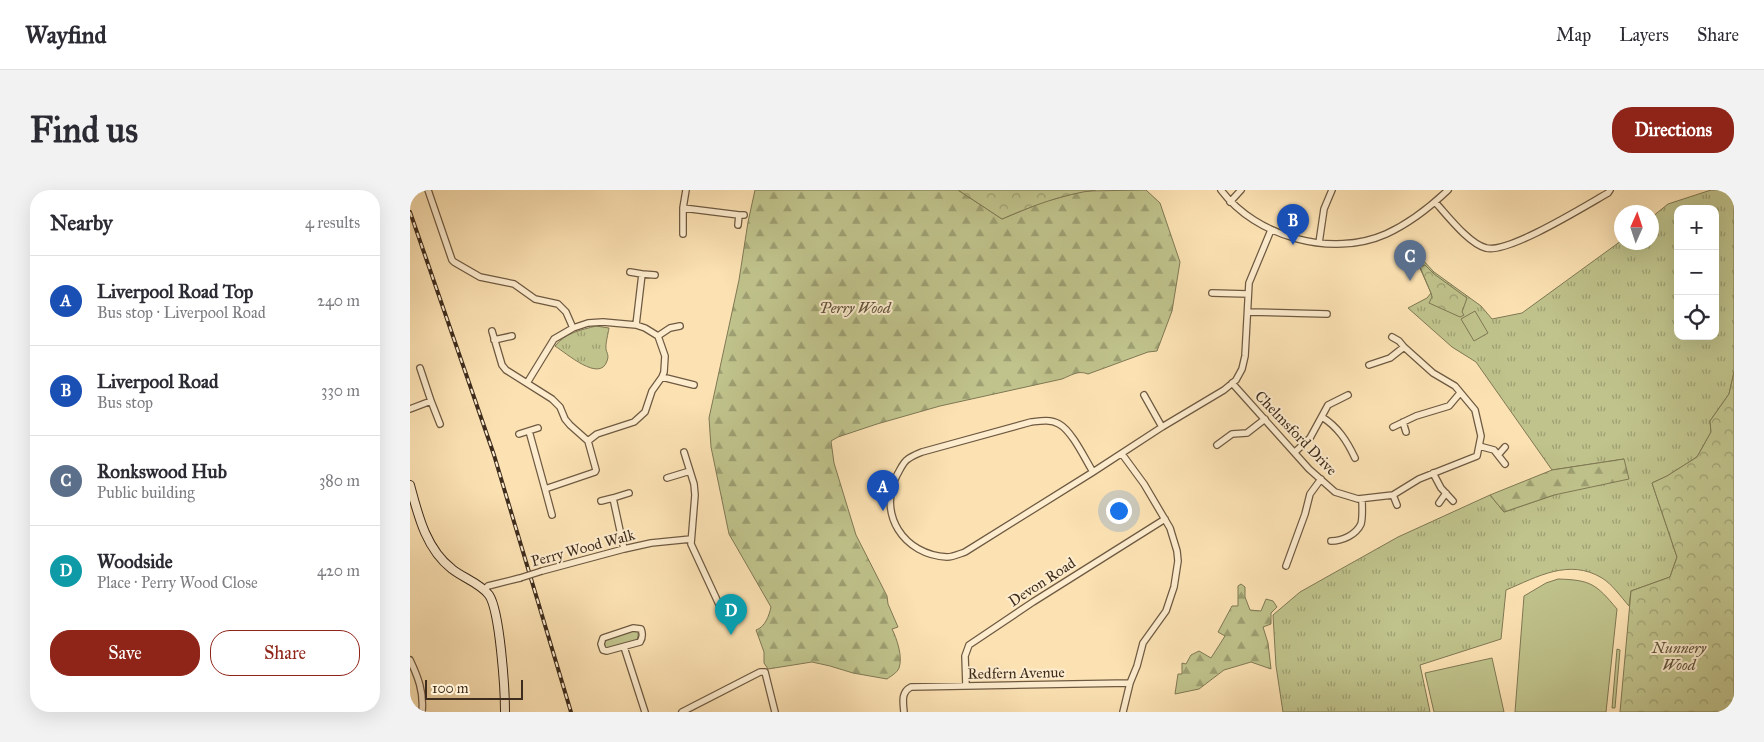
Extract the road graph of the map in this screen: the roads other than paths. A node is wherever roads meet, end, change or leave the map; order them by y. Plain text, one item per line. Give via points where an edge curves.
1 (428, 190) edge
2 (686, 190) edge
3 (1221, 190) edge
4 (1241, 190) edge
5 (1332, 190) edge
6 (1448, 190) edge
7 (1610, 190) edge
8 (1230, 202) junction
9 (1435, 202) junction
10 (683, 208) junction
11 (738, 225) dead end
12 (1270, 230) junction
13 (683, 234) dead end
14 (1319, 243) junction
15 (630, 272) dead end
16 (642, 274) junction
17 (655, 275) dead end
18 (1212, 292) dead end
19 (1248, 294) junction
20 (1248, 312) junction
21 (1327, 314) dead end
22 (636, 325) junction
23 (680, 326) dead end
24 (573, 328) junction
25 (492, 331) dead end
26 (512, 336) dead end
27 (658, 336) junction
28 (1392, 337) dead end
29 (494, 340) junction
30 (1404, 347) junction
31 (1369, 365) dead end
32 (420, 368) dead end
33 (662, 377) junction
34 (527, 383) junction
35 (1232, 383) junction
36 (694, 385) dead end
37 (1460, 393) junction
38 (1144, 395) dead end
39 (1348, 395) dead end
40 (431, 401) junction
41 (410, 409) edge
42 (1322, 416) junction
43 (1265, 419) junction
44 (1403, 422) junction
45 (440, 424) dead end
46 (1162, 427) junction
47 (1393, 427) dead end
48 (538, 428) dead end
49 (528, 431) junction
50 (1406, 432) dead end
51 (519, 434) dead end
52 (588, 441) junction
53 (1217, 445) dead end
54 (1479, 446) junction
55 (1505, 447) dead end
56 (684, 452) dead end
57 (1295, 452) junction
58 (1122, 454) junction
59 (1498, 455) junction
60 (1355, 458) dead end
61 (1505, 464) dead end
62 (690, 471) junction
63 (1093, 472) junction
64 (1432, 473) junction
65 (667, 478) dead end
66 (1321, 480) junction
67 (410, 485) edge
68 (545, 489) junction
69 (629, 493) dead end
70 (1446, 493) junction
71 (1393, 495) junction
72 (612, 498) junction
73 (1362, 499) junction
74 (601, 501) dead end
75 (1453, 501) dead end
76 (1440, 503) dead end
77 (1396, 505) dead end
78 (552, 515) dead end
79 (1166, 518) junction
80 (691, 539) junction
81 (1331, 542) dead end
82 (624, 549) junction
83 (1286, 566) dead end
84 (484, 590) junction
85 (723, 613) dead end
86 (624, 647) junction
87 (410, 660) edge
88 (1130, 683) junction
89 (966, 686) junction
90 (422, 712) edge
91 (505, 712) edge
92 (645, 712) edge
93 (682, 712) edge
94 (775, 712) edge
95 (904, 712) edge
96 (1123, 712) edge

1 - 24 street via 454,262 480,277 514,284 535,299 558,304 566,312
2 - 10 street
3 - 8 street
4 - 8 street
5 - 14 street via 1324,209
6 - 9 street
7 - 9 street via 1524,239 1492,249 1479,246
8 - 12 street
9 - 14 street via 1414,219 1385,234 1359,242
10 - 11 street via 741,215
10 - 13 street
12 - 14 street
12 - 19 street via 1251,275
15 - 16 street
16 - 17 street
16 - 22 street
18 - 19 street
19 - 20 street
20 - 21 street
20 - 35 street via 1244,362
22 - 24 street via 594,322
22 - 27 street
23 - 27 street
24 - 34 street via 552,341
25 - 29 street
26 - 29 street
27 - 33 street via 665,356
28 - 30 street
29 - 34 street via 502,365
30 - 31 street via 1390,358
30 - 37 street
32 - 40 street
33 - 36 street
33 - 52 street via 640,418 597,434
34 - 52 street via 558,404 570,425
35 - 43 street, Chelmsford Drive
35 - 46 street
37 - 44 street via 1449,406
37 - 54 street via 1475,410 1481,436
38 - 46 street
39 - 42 street via 1328,405
40 - 41 street
40 - 45 street
42 - 57 street via 1310,438
42 - 60 street via 1347,440
43 - 53 street via 1247,433 1232,434
43 - 57 street, Chelmsford Drive
44 - 47 street
44 - 50 street
46 - 58 street
48 - 49 street
49 - 51 street
49 - 68 street
52 - 68 street via 595,472
54 - 59 street via 1494,450
54 - 64 street, Chelmsford Drive via 1477,456
55 - 59 street
56 - 62 street
57 - 66 street, Chelmsford Drive
58 - 63 street
58 - 79 street
59 - 61 street
62 - 65 street
62 - 80 street via 695,495
63 - 63 street via 952,557 923,553 893,522 890,506 894,482 908,459 922,452 1031,422 1044,420 1065,429
64 - 70 street
64 - 71 street, Chelmsford Drive
66 - 73 street, Chelmsford Drive via 1335,492
66 - 83 street via 1310,494
67 - 84 main road via 416,510 438,556 451,569
68 - 78 street
69 - 72 street
70 - 75 street
70 - 76 street
71 - 73 street, Chelmsford Drive
71 - 77 street
72 - 74 street
72 - 82 street
73 - 81 street via 1361,523 1353,533
79 - 88 street via 1177,551 1174,587 1166,611 1143,643
79 - 89 street, Devon Road via 969,645 965,656
80 - 82 street, Perry Wood Walk
80 - 85 street
82 - 84 street, Perry Wood Walk, bridge via 488,586
84 - 91 main road via 497,618
86 - 86 street via 607,651 601,640 633,628 641,629 643,636 640,642
86 - 92 street
87 - 90 street via 422,692
88 - 89 street, Redfern Avenue
88 - 96 street
89 - 95 street, Redfern Avenue via 914,687 905,691
93 - 94 street via 760,672 765,672

